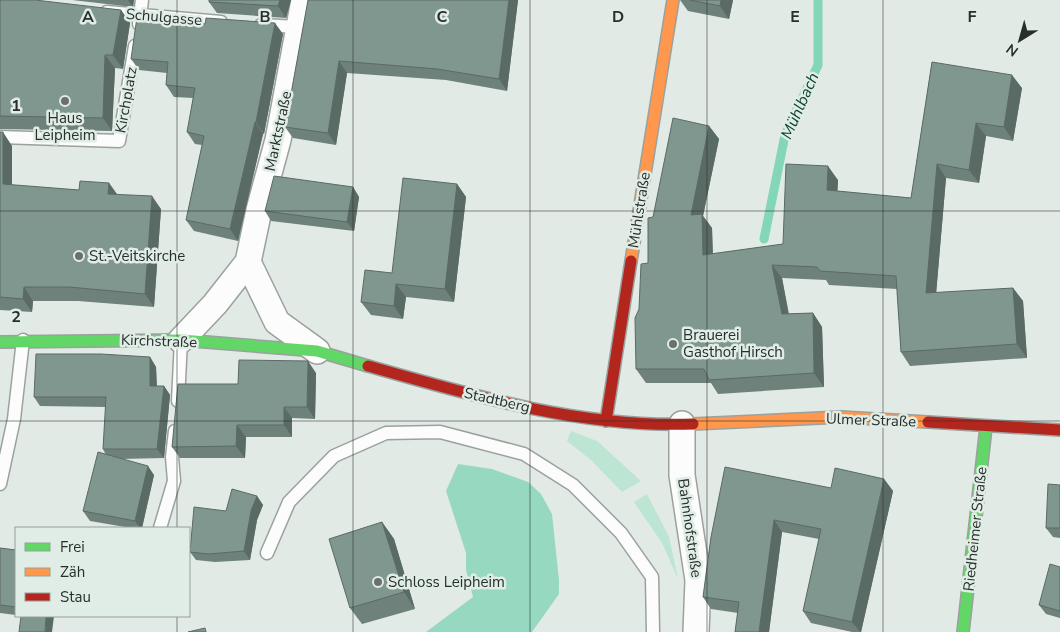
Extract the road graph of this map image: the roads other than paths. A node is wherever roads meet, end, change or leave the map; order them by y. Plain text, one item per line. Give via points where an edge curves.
1 (142, 0) edge
2 (304, 0) edge
3 (673, 0) edge
4 (94, 11) edge
5 (140, 16) junction
6 (298, 27) junction
7 (0, 137) edge
8 (248, 262) junction
9 (22, 340) junction
10 (181, 340) junction
11 (0, 342) edge
12 (318, 351) junction
13 (606, 421) junction
14 (682, 424) junction
15 (986, 427) junction
16 (1060, 430) edge
17 (0, 484) edge
18 (160, 527) edge
19 (268, 553) dead end
20 (653, 632) edge
21 (696, 632) edge
22 (963, 632) edge

1 - 5 lane, Kirchplatz
2 - 6 street, Marktstraße
3 - 13 street, Mühlstraße
4 - 5 lane, Schulgasse
5 - 6 lane, Schulgasse
5 - 7 lane, Kirchplatz via 119,141
6 - 8 street, Marktstraße via 278,140
8 - 10 street, Marktstraße
8 - 12 street via 277,322
9 - 10 street, Kirchstraße
9 - 11 street, Kirchstraße
9 - 17 lane via 14,419
10 - 12 street, Kirchstraße
10 - 18 lane via 182,360 172,457 174,481
12 - 13 street, Stadtberg via 448,389
13 - 14 street, Stadtberg
14 - 15 street, Ulmer Straße via 841,417
14 - 21 street, Bahnhofstraße via 682,475 698,580
15 - 16 street, Ulmer Straße
15 - 22 street, Riedheimer Straße
19 - 20 lane via 289,502 334,456 386,433 440,432 524,454 573,485 621,533 652,577

